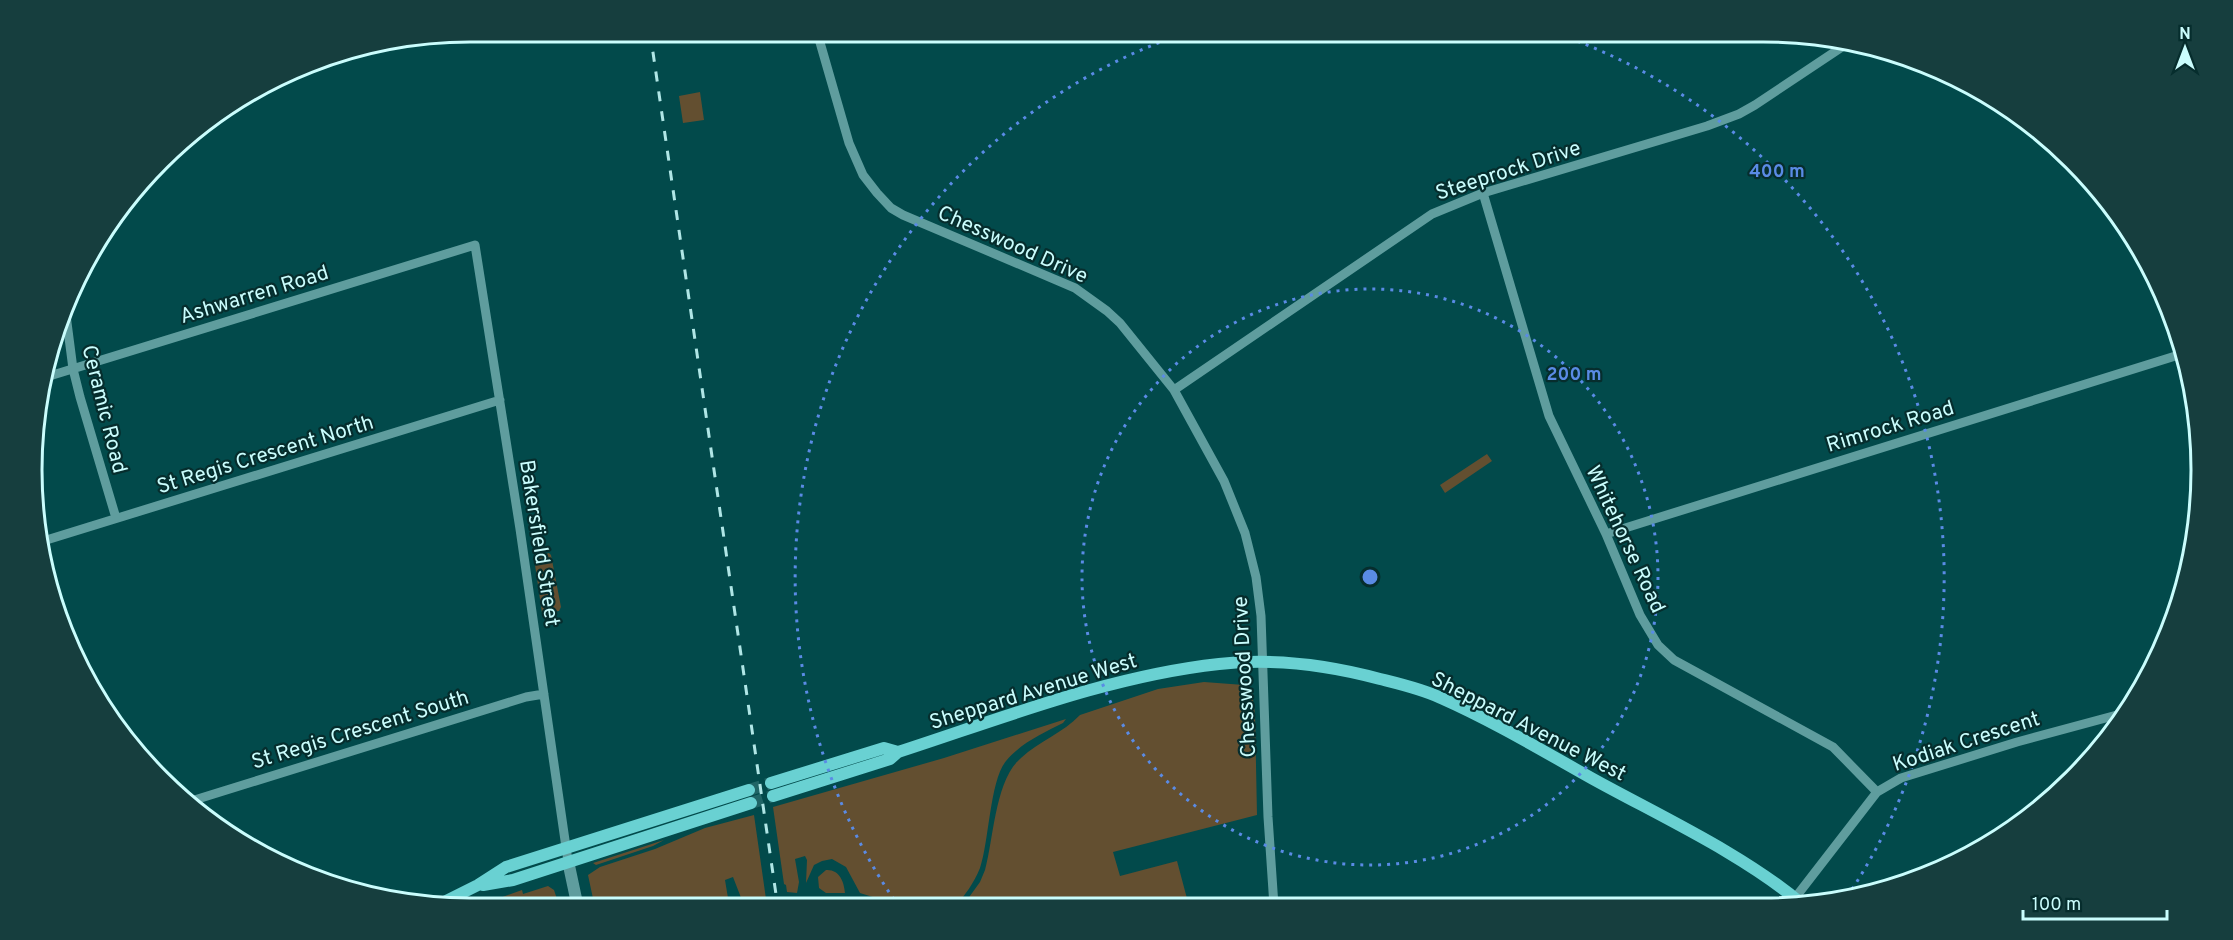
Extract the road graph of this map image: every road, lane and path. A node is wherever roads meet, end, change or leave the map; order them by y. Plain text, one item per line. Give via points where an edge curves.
1 (820, 42) edge
2 (1839, 49) edge
3 (1483, 193) junction
4 (475, 245) joint
5 (67, 326) edge
6 (2175, 356) edge
7 (73, 369) junction
8 (53, 375) edge
9 (1174, 390) junction
10 (500, 400) junction
11 (116, 518) junction
12 (1606, 534) junction
13 (48, 539) edge
14 (1264, 662) junction
15 (544, 694) junction
16 (2113, 716) edge
17 (898, 752) junction
18 (771, 783) tunnel mouth
19 (749, 790) tunnel mouth
20 (1877, 792) junction
21 (773, 796) tunnel mouth
22 (197, 799) edge
23 (751, 803) tunnel mouth
24 (565, 847) junction
25 (568, 861) junction
26 (478, 885) junction
27 (1803, 896) edge
28 (453, 897) edge
29 (1793, 897) edge
30 (576, 898) edge
31 (1273, 898) edge

1 - 9 street, Chesswood Drive via 849,143 863,175 891,208 1075,288 1119,323
2 - 3 street, Steeprock Drive via 1739,114
3 - 9 street, Steeprock Drive via 1418,222
3 - 12 street, Whitehorse Road via 1549,416
4 - 7 street, Ashwarren Road
4 - 10 street, Bakersfield Street
5 - 7 street, Ceramic Road
6 - 12 street, Rimrock Road
7 - 8 street, Ashwarren Road
7 - 11 street, Ceramic Road
9 - 14 street, Chesswood Drive via 1224,481 1245,533 1256,577
10 - 11 street, St Regis Crescent North
10 - 15 street, Bakersfield Street
11 - 13 street, St Regis Crescent North
12 - 20 street, Whitehorse Road via 1640,615 1664,652 1833,747
14 - 17 main road, Sheppard Avenue West via 1182,670 1098,688
14 - 29 main road, Sheppard Avenue West via 1354,672 1440,697 1702,839
14 - 31 street, Chesswood Drive
15 - 22 street, St Regis Crescent South
15 - 24 street, Bakersfield Street
16 - 20 street, Kodiak Crescent via 1900,778
17 - 18 main road, Sheppard Avenue West via 884,748
17 - 21 main road, Sheppard Avenue West via 890,759
19 - 24 main road
20 - 27 street, Kodiak Crescent
23 - 25 main road
24 - 25 street, Bakersfield Street
24 - 26 main road via 506,867
25 - 26 main road via 513,880
25 - 30 street
26 - 28 main road

